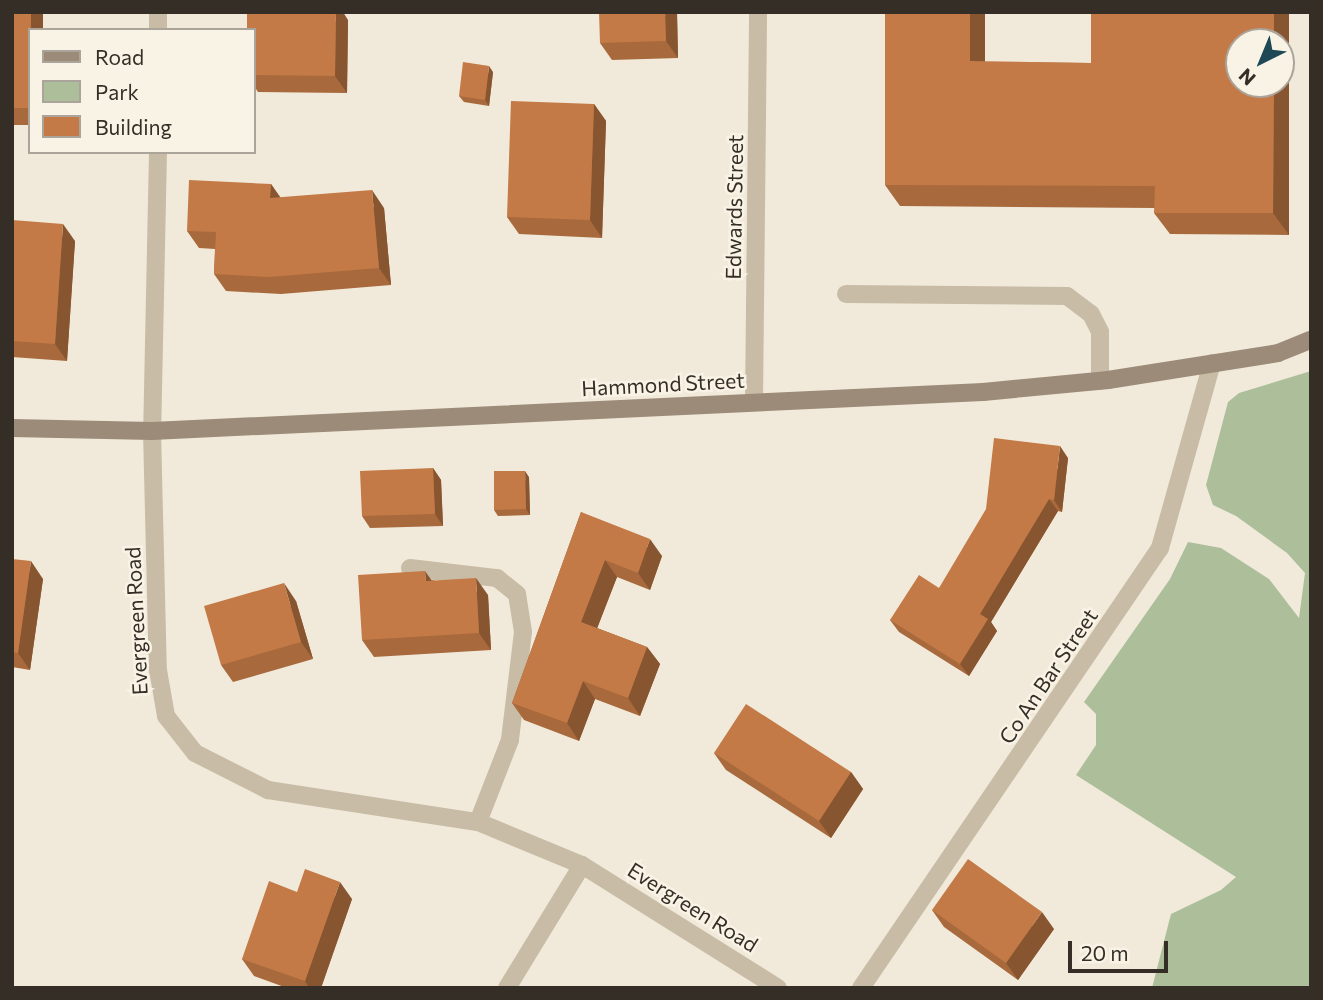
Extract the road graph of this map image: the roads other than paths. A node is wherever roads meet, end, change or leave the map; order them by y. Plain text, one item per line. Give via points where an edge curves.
1 (758, 12) edge
2 (158, 154) edge
3 (846, 294) dead end
4 (1311, 340) edge
5 (1212, 363) junction
6 (1100, 381) junction
7 (754, 402) junction
8 (12, 428) edge
9 (152, 431) junction
10 (410, 568) dead end
11 (478, 822) junction
12 (582, 865) junction
13 (507, 988) edge
14 (778, 988) edge
15 (862, 988) edge

1 - 7 street, Edwards Street
2 - 9 street, Evergreen Road
3 - 6 street via 1067,296 1091,314 1100,331
4 - 5 street, Hammond Street via 1278,353
5 - 6 street, Hammond Street
5 - 15 street, Co An Bar Street via 1160,548
6 - 7 street, Hammond Street
7 - 9 street, Hammond Street
8 - 9 street, Hammond Street
9 - 11 street, Evergreen Road via 158,670 166,716 195,753 268,790
10 - 11 street via 497,578 517,594 523,632 510,740
11 - 12 street, Evergreen Road
12 - 13 street
12 - 14 street, Evergreen Road

